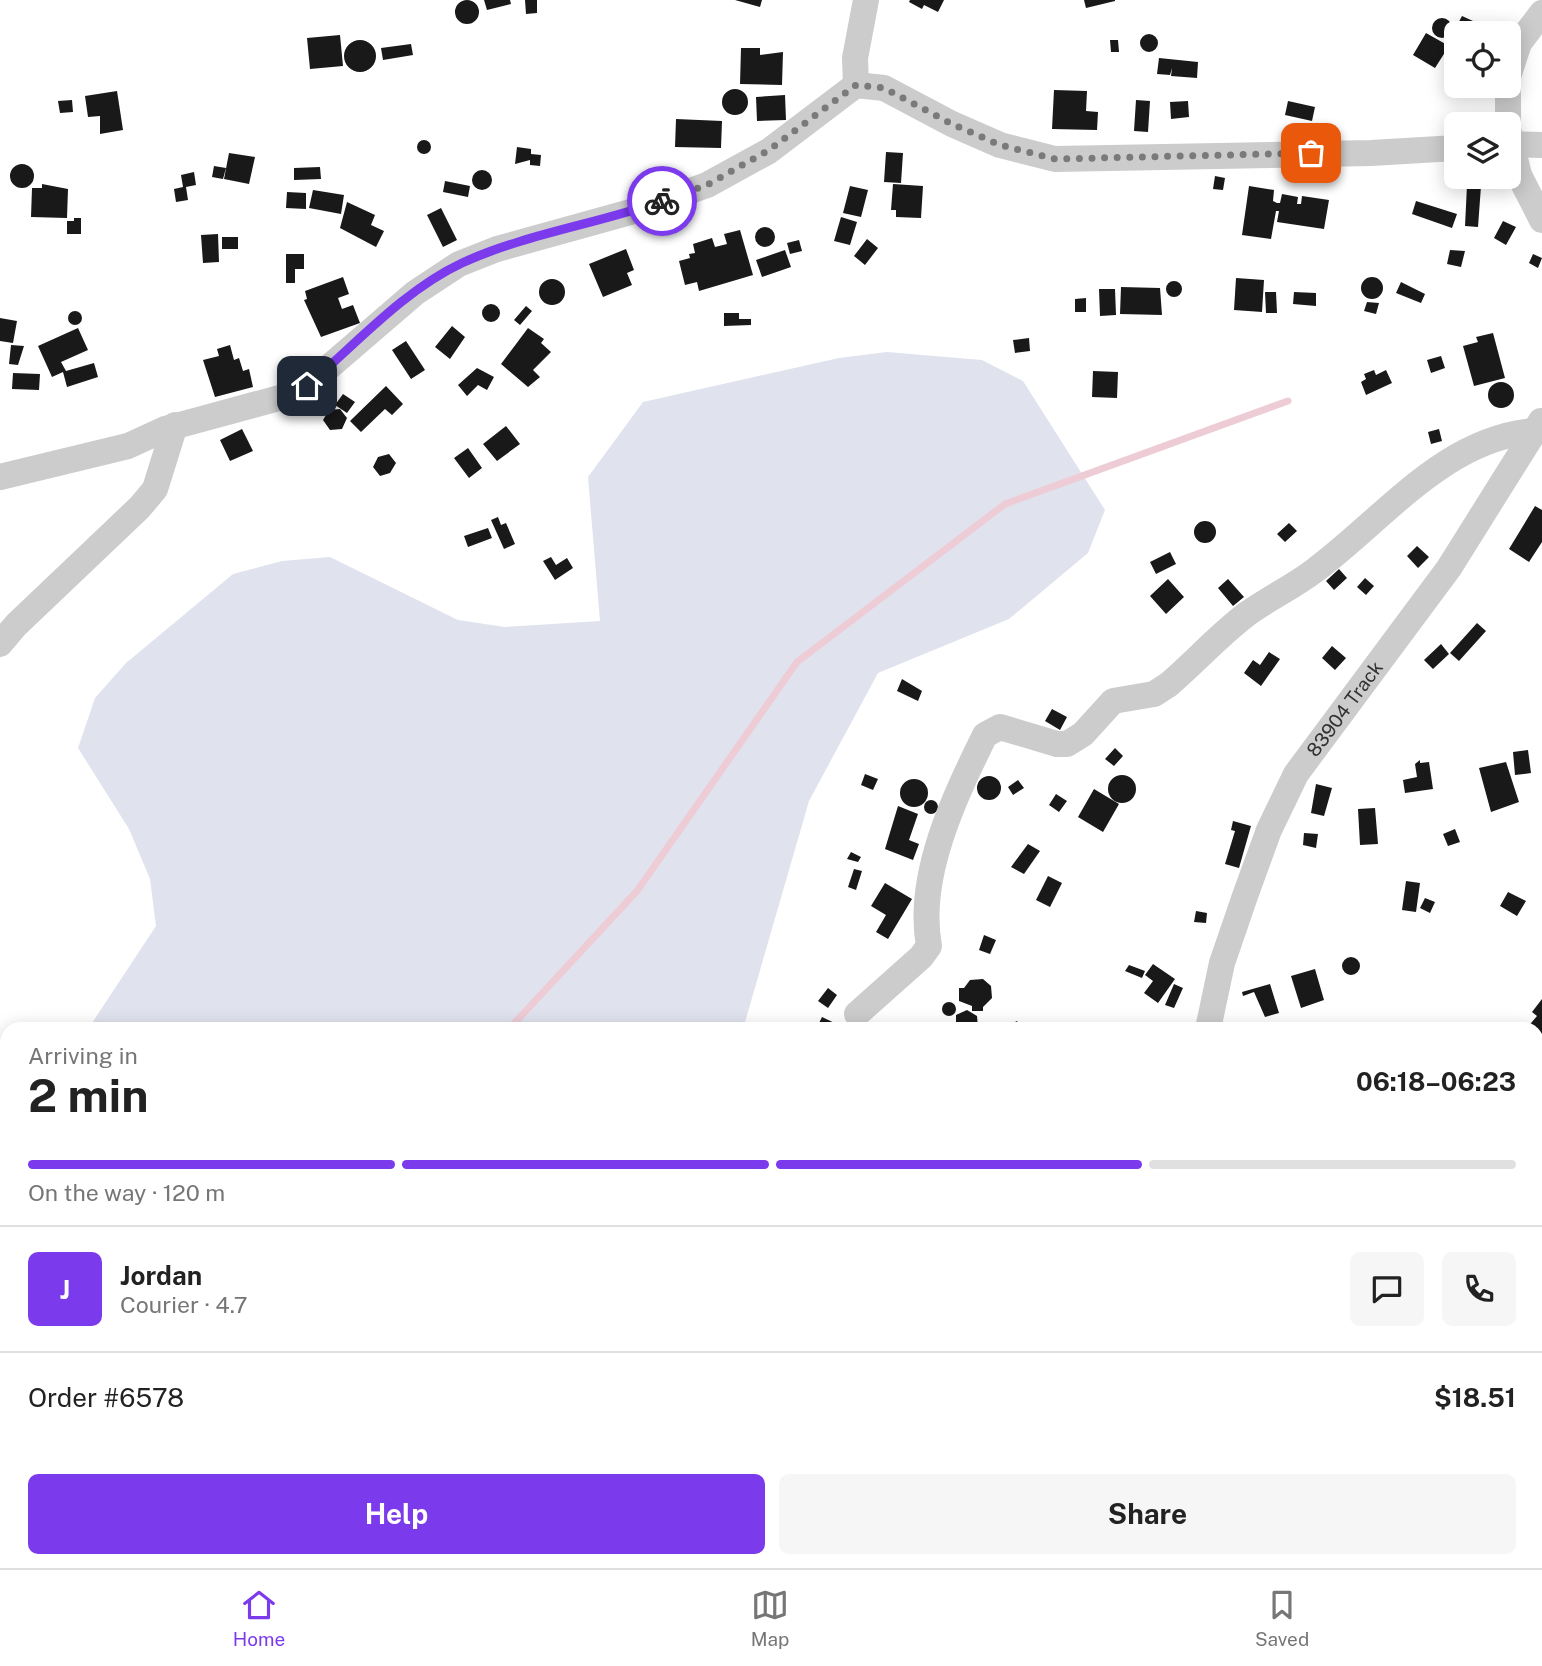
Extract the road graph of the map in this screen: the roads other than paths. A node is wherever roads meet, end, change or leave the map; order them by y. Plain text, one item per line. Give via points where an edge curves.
1 (866, 0) edge
2 (1542, 13) edge
3 (1521, 40) edge
4 (856, 85) junction
5 (1521, 139) edge
6 (1542, 145) edge
7 (1444, 149) edge
8 (1521, 179) edge
9 (1542, 220) edge
10 (176, 425) junction
11 (1539, 425) edge
12 (0, 477) edge
13 (0, 644) edge
14 (857, 1014) dead end
15 (1209, 1022) edge

1 - 4 street
2 - 3 street
4 - 7 street via 884,88 1000,145 1055,159
4 - 10 street via 769,150 707,185 460,264 415,293 307,386 283,397
5 - 6 street
8 - 9 street
10 - 12 street via 128,446
10 - 13 street via 155,489
11 - 14 street via 1465,452 1434,471 1314,571 1245,615 1168,685 1154,694 1114,701 1077,740 1057,744 1009,729 985,735 941,839 925,925 929,946
11 - 15 street, 83904 Track via 1449,568 1296,774 1269,830 1234,929

